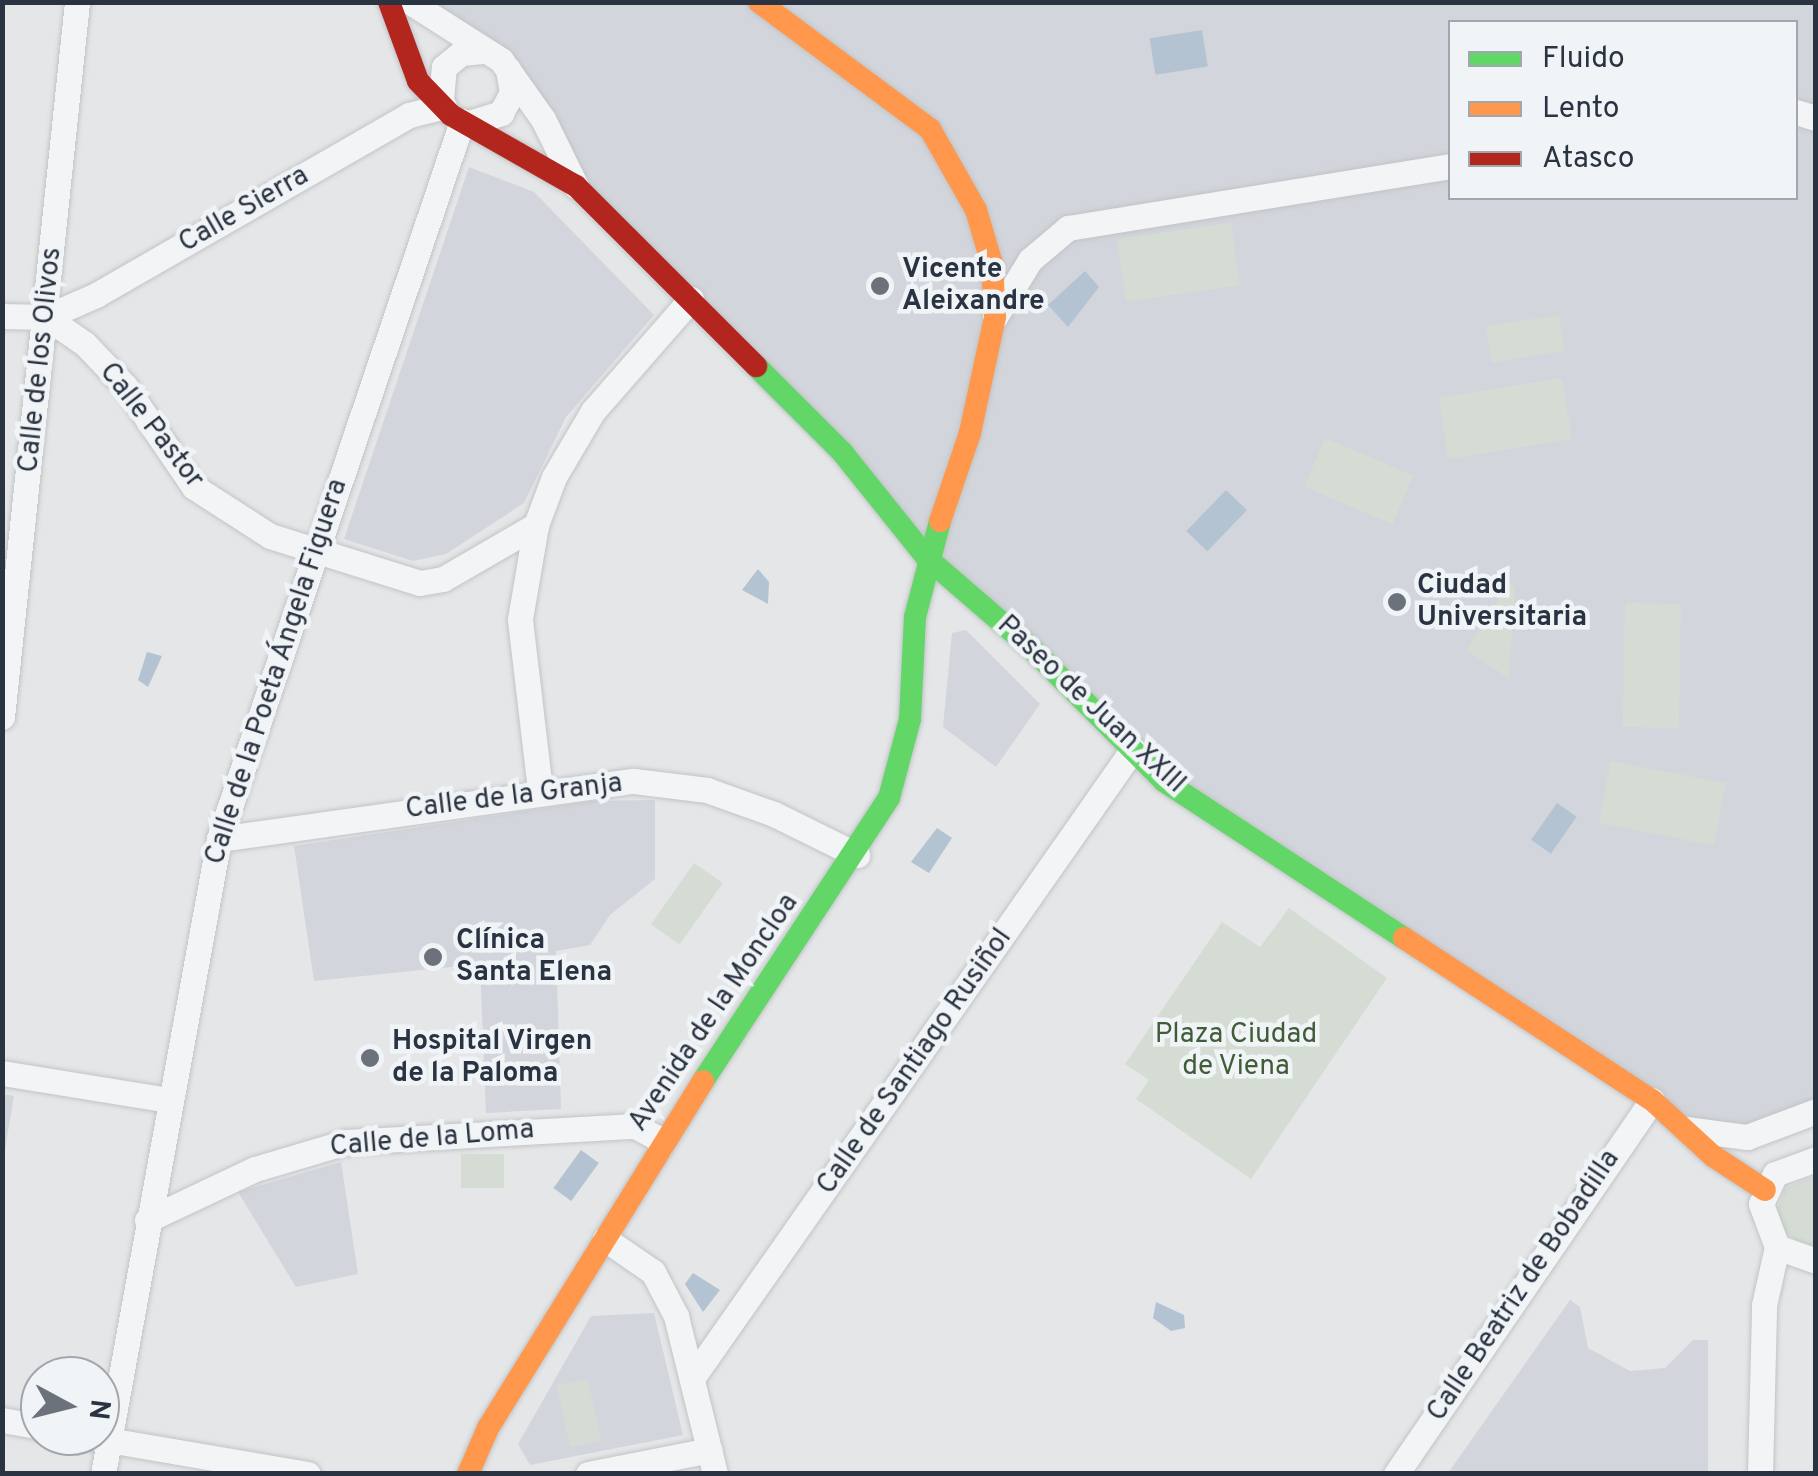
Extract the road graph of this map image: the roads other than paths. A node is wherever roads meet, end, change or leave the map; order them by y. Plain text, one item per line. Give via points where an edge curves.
1 (78, 2) edge
2 (389, 2) edge
3 (410, 2) edge
4 (758, 2) edge
5 (483, 50) junction
6 (508, 69) junction
7 (454, 113) junction
8 (1448, 166) edge
9 (576, 186) junction
10 (691, 299) junction
11 (2, 316) edge
12 (996, 317) junction
13 (46, 318) junction
14 (536, 525) junction
15 (315, 551) junction
16 (927, 558) junction
17 (2, 717) edge
18 (1133, 750) junction
19 (540, 790) junction
20 (219, 839) junction
21 (857, 854) junction
22 (2, 1073) edge
23 (169, 1100) junction
24 (1652, 1100) junction
25 (1814, 1113) edge
26 (1686, 1129) junction
27 (660, 1148) junction
28 (1816, 1159) edge
29 (1765, 1190) junction
30 (148, 1220) junction
31 (605, 1240) junction
32 (1777, 1247) junction
33 (1816, 1261) edge
34 (116, 1356) edge
35 (695, 1374) junction
36 (120, 1442) edge
37 (712, 1462) edge
38 (308, 1474) edge
39 (468, 1474) edge
40 (588, 1474) edge
41 (1396, 1474) edge
42 (1760, 1474) edge

1 - 13 street, Calle de los Olivos
2 - 7 street, Paseo de Juan XXIII via 418,81
3 - 5 street
4 - 12 street, Avenida de la Moncloa via 930,129 976,210 992,264
5 - 6 street
5 - 7 street via 461,52 444,67
6 - 7 street via 512,92 502,113
6 - 9 street via 543,119
7 - 9 street, Paseo de Juan XXIII via 481,136
7 - 13 street, Calle Sierra via 409,115
7 - 15 street, Calle de la Poeta Ángela Figuera
8 - 12 street via 1068,228 1030,260
9 - 10 street, Paseo de Juan XXIII
10 - 14 street via 593,411 554,477
10 - 16 street, Paseo de Juan XXIII via 842,452
11 - 13 street
12 - 16 street, Avenida de la Moncloa via 966,448
13 - 15 street, Calle Pastor via 86,344 125,386 194,487 229,514
13 - 17 street, Calle de los Olivos
14 - 15 street, Calle Pastor via 442,579 420,582
14 - 19 street via 520,619
15 - 20 street, Calle de la Poeta Ángela Figuera
16 - 18 street, Paseo de Juan XXIII via 1029,646
16 - 21 street, Avenida de la Moncloa via 915,617 910,720 888,798
18 - 24 street, Paseo de Juan XXIII via 1164,781
18 - 35 street, Calle de Santiago Rusiñol
19 - 20 street, Calle de la Granja
19 - 21 street, Calle de la Granja via 634,781 707,790
20 - 23 street, Calle de la Poeta Ángela Figuera
21 - 27 street, Avenida de la Moncloa
22 - 23 street
23 - 30 street, Calle de la Poeta Ángela Figuera
24 - 26 street, Paseo de Juan XXIII
24 - 41 street, Calle Beatriz de Bobadilla
25 - 26 street via 1747,1137
26 - 29 street, Paseo de Juan XXIII
27 - 30 street, Calle de la Loma via 646,1130 609,1126 346,1142 254,1169
27 - 31 street, Avenida de la Moncloa
28 - 29 street via 1789,1164
29 - 32 street via 1762,1220
30 - 34 street, Calle de la Poeta Ángela Figuera
31 - 35 street via 653,1272
31 - 39 street, Avenida de la Moncloa via 488,1428
32 - 33 street
32 - 42 street via 1764,1305
35 - 37 street
36 - 38 street
37 - 40 street

